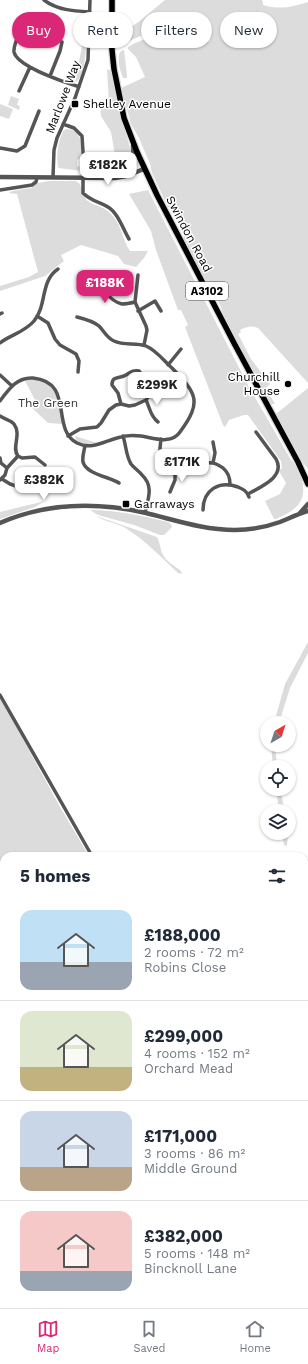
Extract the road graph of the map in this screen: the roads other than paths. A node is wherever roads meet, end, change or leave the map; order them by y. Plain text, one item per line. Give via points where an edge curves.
1 (44, 0) edge
2 (90, 0) edge
3 (112, 0) edge
4 (90, 12) joint
5 (15, 48) edge
6 (61, 48) edge
7 (88, 48) edge
8 (30, 67) junction
9 (50, 76) junction
10 (79, 87) junction
11 (19, 91) dead end
12 (39, 111) dead end
13 (63, 124) junction
14 (132, 142) junction
15 (0, 148) edge
16 (82, 165) dead end
17 (144, 169) junction
18 (130, 175) junction
19 (0, 177) edge
20 (37, 177) junction
21 (53, 177) junction
22 (83, 177) junction
23 (0, 190) edge
24 (129, 239) dead end
25 (58, 269) dead end
26 (100, 274) dead end
27 (138, 275) dead end
28 (135, 302) junction
29 (138, 311) junction
30 (161, 311) dead end
31 (37, 316) junction
32 (77, 317) dead end
33 (0, 343) edge
34 (144, 346) junction
35 (181, 349) dead end
36 (168, 365) junction
37 (78, 372) dead end
38 (0, 375) edge
39 (12, 386) junction
40 (146, 400) junction
41 (0, 401) edge
42 (121, 404) junction
43 (0, 416) edge
44 (158, 422) dead end
45 (256, 432) dead end
46 (68, 436) junction
47 (123, 436) junction
48 (161, 439) junction
49 (213, 442) dead end
50 (85, 446) junction
51 (18, 456) junction
52 (0, 458) edge
53 (298, 462) junction
54 (213, 463) junction
55 (45, 464) dead end
56 (7, 468) junction
57 (176, 469) junction
58 (308, 473) edge
59 (1, 480) edge
60 (119, 483) dead end
61 (230, 484) junction
62 (308, 484) edge
63 (16, 486) dead end
64 (170, 492) dead end
65 (308, 504) edge
66 (203, 510) dead end
67 (308, 511) edge
68 (300, 512) junction
69 (145, 513) junction
70 (0, 523) edge
71 (0, 695) edge
72 (90, 852) edge

1 - 4 street via 66,10
2 - 4 street, Marlowe Way
3 - 14 main road, Swindon Road / A3102 via 114,69 119,98
5 - 8 street via 16,56
6 - 9 street
7 - 10 street, Marlowe Way via 88,60
8 - 9 street
8 - 11 street
9 - 10 street
10 - 13 street, Marlowe Way
12 - 15 street via 25,146 16,151
13 - 16 street via 74,128 82,136
13 - 21 street, Marlowe Way via 54,150
14 - 17 main road, Swindon Road / A3102
14 - 18 street via 134,163
17 - 18 street
17 - 53 main road, Swindon Road / A3102 via 251,377
18 - 22 street via 115,178
19 - 20 street
20 - 21 street
20 - 23 street via 32,185
21 - 22 street
22 - 24 street via 83,193 92,201 111,209
25 - 31 street via 47,282
26 - 28 street via 101,282 113,300 121,304
27 - 28 street
28 - 29 street
29 - 30 street via 155,301
29 - 34 street via 146,326
31 - 33 street via 29,326
31 - 37 street via 48,323 60,345 76,354 79,361
32 - 34 street via 94,323 112,341
34 - 36 street via 152,349
35 - 36 street
36 - 48 street via 188,384 194,402 191,414 178,436
38 - 39 street
39 - 41 street
39 - 46 street via 20,380 31,378 52,386 60,399 63,424
40 - 42 street via 132,406
40 - 42 street via 148,396 141,382 141,374 135,370 116,377 112,382
40 - 44 street via 151,416
42 - 46 street via 109,410 97,427 80,429
43 - 51 street via 15,426 18,434 15,450
45 - 61 street via 278,462 278,470 274,477 248,495
46 - 50 street
47 - 48 street
47 - 50 street via 98,445
47 - 69 street via 130,461 149,485 150,493
48 - 57 street via 161,458
49 - 54 street
50 - 60 street via 83,461 86,467
51 - 55 street via 35,457
51 - 56 street
52 - 56 street via 1,464
53 - 58 main road, Swindon Road / A3102
53 - 62 main road, Swindon Road / A3102
54 - 57 street
54 - 61 street via 223,467 228,473
56 - 59 street
57 - 64 street
59 - 63 street
61 - 66 street via 211,490 204,500
65 - 68 street
67 - 68 street
68 - 69 street via 271,524 235,530 195,526
69 - 70 street via 96,506 73,506 39,510
71 - 72 street

